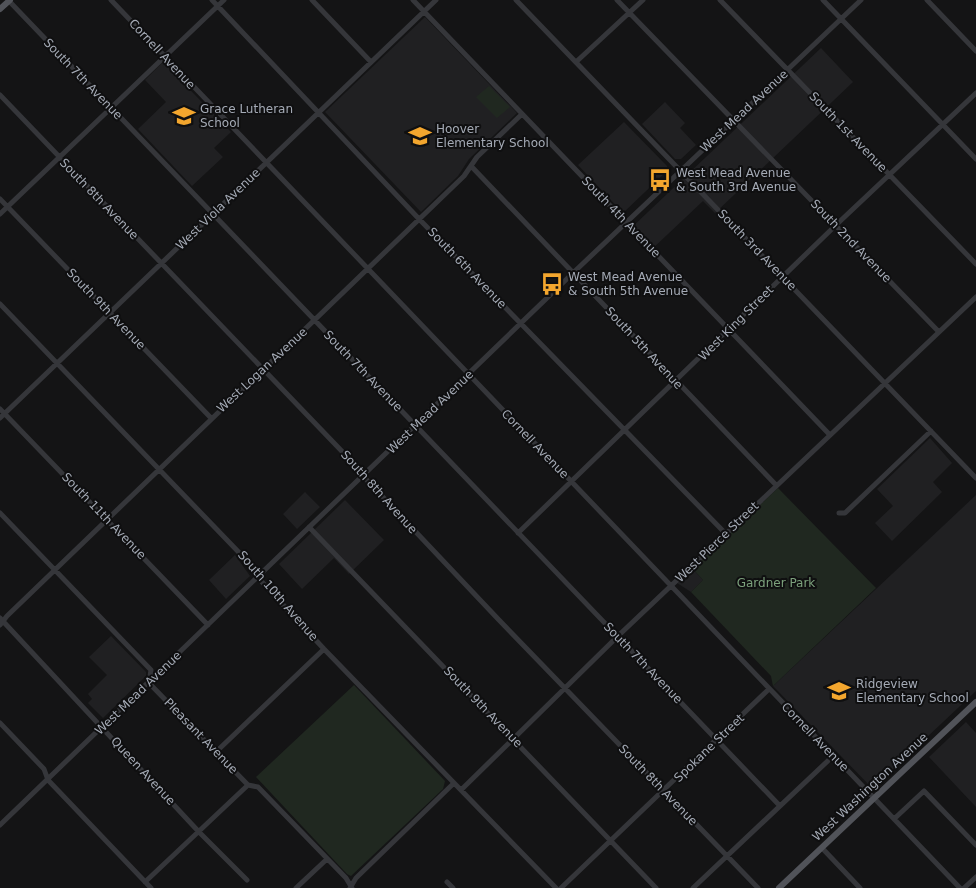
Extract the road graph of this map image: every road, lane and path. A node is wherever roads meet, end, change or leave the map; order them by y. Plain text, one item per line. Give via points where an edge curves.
1 (9, 0) edge
2 (110, 0) edge
3 (212, 0) edge
4 (224, 0) edge
5 (312, 0) edge
6 (413, 0) edge
7 (436, 0) edge
8 (516, 0) edge
9 (618, 0) edge
10 (643, 0) edge
11 (720, 0) edge
12 (823, 0) edge
13 (861, 0) edge
14 (927, 0) edge
15 (218, 6) junction
16 (0, 9) edge
17 (424, 12) junction
18 (630, 12) junction
19 (841, 19) junction
20 (976, 51) edge
21 (164, 56) junction
22 (371, 62) junction
23 (576, 62) junction
24 (788, 70) junction
25 (976, 93) edge
26 (0, 95) edge
27 (110, 107) junction
28 (318, 113) junction
29 (522, 114) junction
30 (734, 120) junction
31 (943, 124) junction
32 (60, 157) junction
33 (976, 159) edge
34 (265, 164) junction
35 (471, 166) junction
36 (680, 171) junction
37 (890, 174) junction
38 (0, 199) edge
39 (7, 207) junction
40 (0, 214) edge
41 (213, 214) junction
42 (420, 220) junction
43 (627, 222) junction
44 (836, 225) junction
45 (161, 263) junction
46 (976, 264) edge
47 (367, 269) junction
48 (574, 272) junction
49 (782, 277) junction
50 (976, 296) edge
51 (0, 304) edge
52 (110, 313) junction
53 (315, 320) junction
54 (521, 323) junction
55 (728, 330) junction
56 (938, 332) junction
57 (56, 363) junction
58 (262, 369) junction
59 (468, 374) junction
60 (676, 382) junction
61 (884, 382) junction
62 (0, 408) edge
63 (5, 413) junction
64 (0, 418) edge
65 (211, 418) junction
66 (415, 425) junction
67 (625, 429) junction
68 (931, 431) junction
69 (830, 434) junction
70 (158, 468) junction
71 (363, 476) junction
72 (976, 478) edge
73 (572, 482) junction
74 (776, 485) junction
75 (0, 513) edge
76 (839, 513) dead end
77 (107, 519) junction
78 (309, 527) junction
79 (518, 533) junction
80 (725, 533) junction
81 (54, 569) junction
82 (259, 576) junction
83 (671, 585) junction
84 (1, 621) edge
85 (208, 625) junction
86 (618, 636) junction
87 (324, 649) junction
88 (149, 683) junction
89 (564, 688) junction
90 (769, 689) junction
91 (976, 702) edge
92 (0, 723) edge
93 (102, 728) junction
94 (513, 739) junction
95 (717, 740) junction
96 (217, 751) junction
97 (833, 756) junction
98 (48, 780) junction
99 (454, 783) junction
100 (248, 785) junction
101 (461, 790) junction
102 (664, 790) junction
103 (875, 799) junction
104 (780, 806) junction
105 (894, 819) junction
106 (0, 825) edge
107 (199, 832) junction
108 (612, 841) junction
109 (976, 845) edge
110 (822, 848) junction
111 (726, 857) junction
112 (327, 859) junction
113 (976, 876) edge
114 (247, 880) dead end
115 (146, 882) junction
116 (447, 882) dead end
117 (151, 888) edge
118 (296, 888) edge
119 (351, 888) edge
120 (453, 888) edge
121 (556, 888) edge
122 (560, 888) edge
123 (656, 888) edge
124 (693, 888) edge
125 (758, 888) edge
126 (779, 888) edge
127 (860, 888) edge
128 (962, 888) edge

1 - 16 main road
1 - 27 street, South 7th Avenue
2 - 21 street, Cornell Avenue
3 - 15 street, South 6th Avenue
4 - 15 street
5 - 22 street
6 - 17 street, South 4th Avenue
7 - 17 street, West Viola Avenue
8 - 23 street, South 3rd Avenue
9 - 18 street, South 2nd Avenue
10 - 18 street
11 - 24 street, South 1st Avenue
12 - 19 street
13 - 19 street, West Mead Avenue
14 - 20 street
15 - 21 street
15 - 28 street, South 6th Avenue
17 - 22 street, West Viola Avenue
17 - 29 street, South 4th Avenue
18 - 23 street
18 - 30 street, South 2nd Avenue
19 - 24 street, West Mead Avenue
19 - 31 street
21 - 27 street
21 - 34 street, Cornell Avenue
22 - 28 street, West Viola Avenue
23 - 36 street, South 3rd Avenue
24 - 30 street, West Mead Avenue
24 - 37 street, South 1st Avenue
25 - 31 street, West King Street
26 - 32 street, South 8th Avenue
27 - 32 street
27 - 41 street, South 7th Avenue
28 - 34 street, West Viola Avenue
28 - 42 street, South 6th Avenue
29 - 35 street, West Logan Avenue
29 - 43 street, South 4th Avenue
30 - 36 street, West Mead Avenue
30 - 44 street, South 2nd Avenue
31 - 33 street
31 - 37 street, West King Street
32 - 39 street
32 - 45 street, South 8th Avenue
34 - 41 street, West Viola Avenue
34 - 47 street, Cornell Avenue
35 - 42 street, West Logan Avenue
35 - 48 street, South 5th Avenue
36 - 43 street, West Mead Avenue
36 - 49 street, South 3rd Avenue
37 - 44 street, West King Street
37 - 46 street, South 1st Avenue
38 - 39 street, South 9th Avenue
39 - 40 street
39 - 52 street, South 9th Avenue
41 - 45 street, West Viola Avenue
41 - 53 street, South 7th Avenue
42 - 47 street, West Logan Avenue
42 - 54 street, South 6th Avenue
43 - 48 street, West Mead Avenue
43 - 55 street, South 4th Avenue
44 - 49 street, West King Street
44 - 56 street, South 2nd Avenue
45 - 52 street, West Viola Avenue
45 - 58 street, South 8th Avenue
47 - 53 street, West Logan Avenue
47 - 59 street, Cornell Avenue
48 - 54 street, West Mead Avenue
48 - 60 street, South 5th Avenue
49 - 55 street, West King Street
49 - 61 street, South 3rd Avenue
50 - 56 street, West Pierce Street
51 - 57 street, South 10th Avenue
52 - 57 street, West Viola Avenue
52 - 65 street, South 9th Avenue
53 - 58 street, West Logan Avenue
53 - 66 street, South 7th Avenue
54 - 59 street, West Mead Avenue
54 - 67 street, South 6th Avenue
55 - 60 street, West King Street
55 - 69 street, South 4th Avenue
56 - 61 street, West Pierce Street
57 - 63 street, West Viola Avenue
57 - 70 street, South 10th Avenue
58 - 65 street, West Logan Avenue
58 - 71 street, South 8th Avenue
59 - 66 street, West Mead Avenue
59 - 73 street, Cornell Avenue
60 - 67 street, West King Street
60 - 74 street, South 5th Avenue
61 - 68 street, South 3rd Avenue
61 - 69 street, West Pierce Street
62 - 63 street, South 11th Avenue
63 - 64 street, West Viola Avenue
63 - 77 street, South 11th Avenue
65 - 70 street, West Logan Avenue
66 - 71 street, West Mead Avenue
66 - 79 street, South 7th Avenue
67 - 73 street, West King Street
67 - 80 street, South 6th Avenue
68 - 72 street, South 3rd Avenue
68 - 76 street via 845,512
69 - 74 street, West Pierce Street
70 - 77 street, West Logan Avenue
70 - 82 street, South 10th Avenue
71 - 78 street, West Mead Avenue
71 - 89 street, South 8th Avenue
73 - 79 street, West King Street
73 - 83 street, Cornell Avenue
74 - 80 street, West Pierce Street
75 - 81 street, Pleasant Avenue
77 - 81 street, West Logan Avenue
77 - 85 street, South 11th Avenue
78 - 82 street, West Mead Avenue
78 - 94 street, South 9th Avenue
79 - 86 street, South 7th Avenue
80 - 83 street, West Pierce Street
81 - 84 street, West Logan Avenue
81 - 88 street, Pleasant Avenue via 151,670
82 - 85 street, West Mead Avenue
82 - 87 street, South 10th Avenue
83 - 86 street, West Pierce Street
83 - 90 street, Cornell Avenue
84 - 93 street, Queen Avenue
85 - 88 street, West Mead Avenue
86 - 89 street, West Pierce Street
86 - 95 street, South 7th Avenue
87 - 96 street
87 - 99 street, South 10th Avenue
88 - 93 street, West Mead Avenue
88 - 96 street, Pleasant Avenue
89 - 94 street, West Pierce Street
89 - 102 street, South 8th Avenue
90 - 95 street, Spokane Street
90 - 97 street, Cornell Avenue
91 - 103 main road, West Washington Avenue
92 - 98 street via 44,769
93 - 98 street, West Mead Avenue
93 - 107 street, Queen Avenue
94 - 101 street, West Pierce Street
94 - 108 street, South 9th Avenue
95 - 102 street, Spokane Street
95 - 104 street, South 7th Avenue
96 - 100 street, Pleasant Avenue
97 - 103 street, Cornell Avenue
97 - 104 street
98 - 106 street, West Mead Avenue
98 - 115 street
99 - 101 street, South 10th Avenue
99 - 119 street via 356,878
100 - 107 street
100 - 112 street, Pleasant Avenue via 258,787
101 - 121 street, South 10th Avenue
102 - 108 street, Spokane Street
102 - 111 street, South 8th Avenue
103 - 105 street, Cornell Avenue
103 - 110 main road, West Washington Avenue
104 - 111 street
105 - 109 street via 924,791
105 - 128 street, Cornell Avenue
107 - 114 street, Queen Avenue
107 - 115 street
108 - 122 street, Spokane Street
108 - 123 street, South 9th Avenue
110 - 126 main road, West Washington Avenue
110 - 127 street
111 - 124 street
111 - 125 street, South 8th Avenue
112 - 118 street
112 - 119 street, Pleasant Avenue via 346,878
113 - 128 street
115 - 117 street
116 - 120 street

